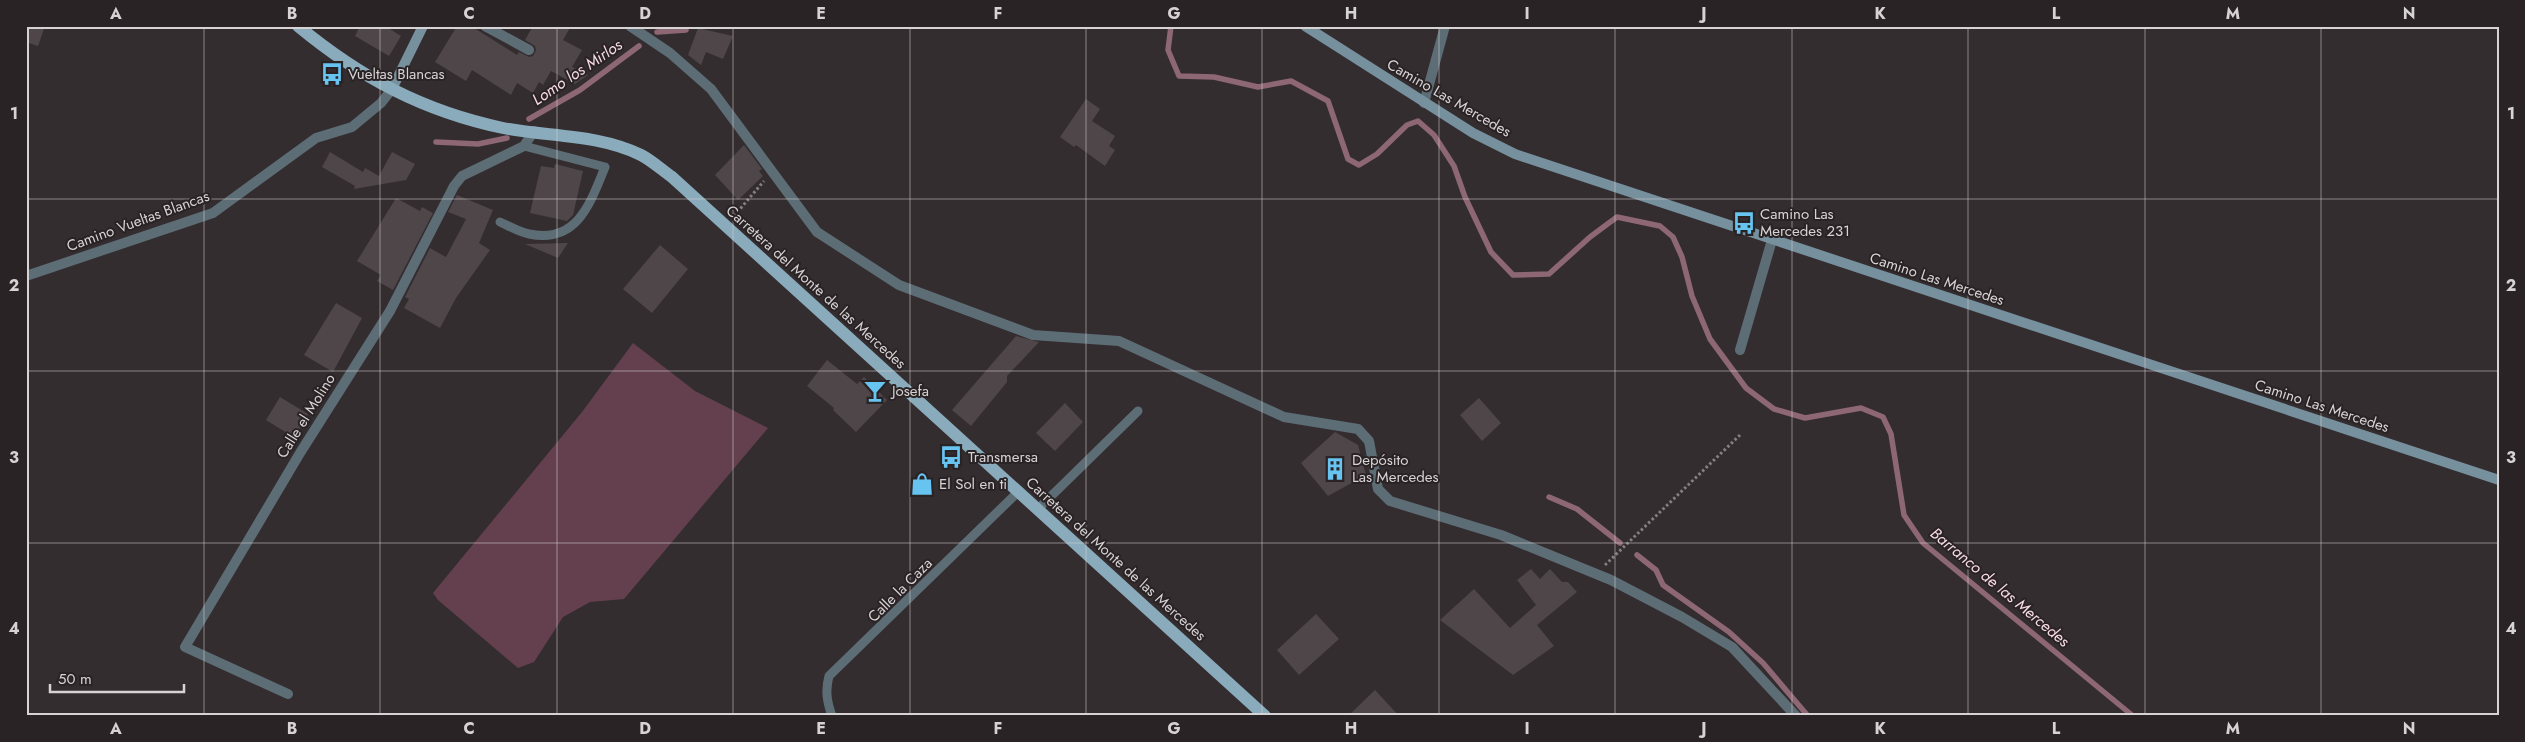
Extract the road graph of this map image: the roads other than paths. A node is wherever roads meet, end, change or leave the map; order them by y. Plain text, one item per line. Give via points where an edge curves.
1 (298, 26) edge
2 (423, 26) edge
3 (485, 26) edge
4 (630, 26) edge
5 (1305, 26) edge
6 (1445, 26) edge
7 (530, 50) dead end
8 (392, 89) junction
9 (1424, 103) junction
10 (534, 131) junction
11 (524, 146) junction
12 (500, 222) dead end
13 (1772, 240) junction
14 (26, 276) edge
15 (1740, 350) dead end
16 (1138, 411) dead end
17 (2499, 480) edge
18 (1018, 492) junction
19 (1037, 510) junction
20 (288, 694) dead end
21 (832, 716) edge
22 (1265, 716) edge
23 (1796, 716) edge

1 - 8 main road, Carretera del Monte de las Mercedes via 334,56
2 - 8 main road, Camino Vueltas Blancas
3 - 7 street
4 - 23 street via 711,89 817,232 900,286 1033,335 1119,341 1284,416 1358,429 1370,441 1378,489 1390,501 1501,535 1595,574 1682,617 1732,647
5 - 9 main road, Camino Las Mercedes
6 - 9 street
8 - 10 main road, Carretera del Monte de las Mercedes via 438,111 505,128
8 - 14 street, Camino Vueltas Blancas via 381,103 352,127 316,138 213,213
9 - 13 main road, Camino Las Mercedes via 1484,140 1515,154
10 - 11 street
10 - 18 main road, Carretera del Monte de las Mercedes via 600,141 641,155 672,177
11 - 12 lane via 605,167 590,202 576,224 556,235 529,234
11 - 20 street, Calle el Molino via 462,176 454,186 390,311 300,453 185,647
13 - 15 street
13 - 17 main road, Camino Las Mercedes
16 - 19 lane
18 - 19 main road, Carretera del Monte de las Mercedes
18 - 21 lane, Calle la Caza via 829,676 827,702
19 - 22 main road, Carretera del Monte de las Mercedes

